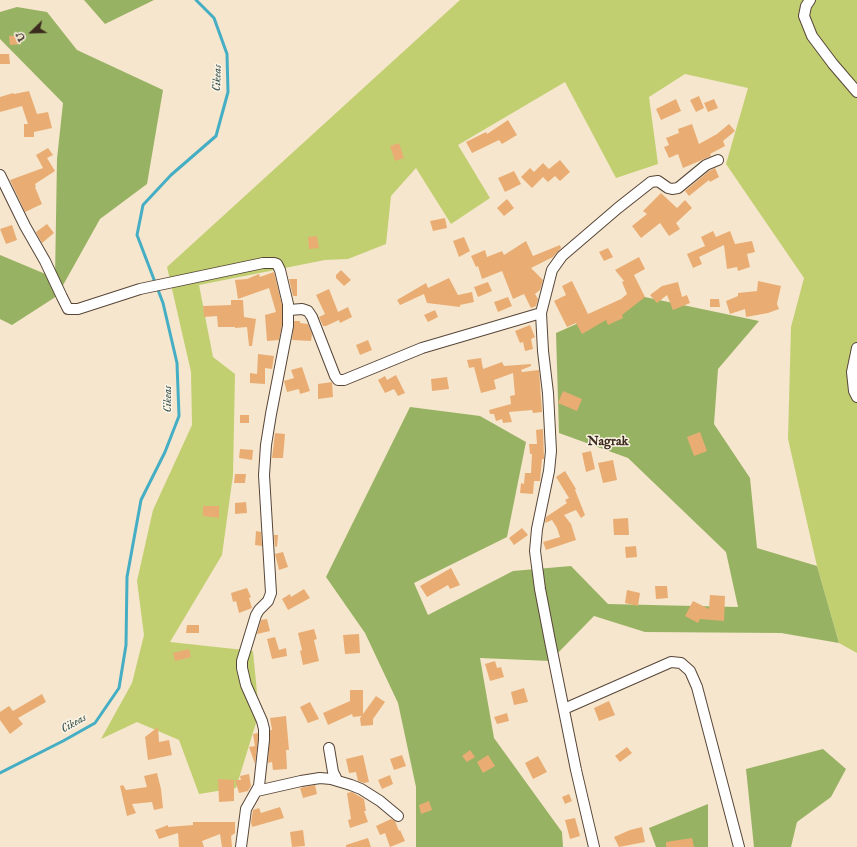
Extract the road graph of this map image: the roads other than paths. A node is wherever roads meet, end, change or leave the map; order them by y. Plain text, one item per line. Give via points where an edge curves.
1 (810, 0) edge
2 (857, 92) edge
3 (718, 160) dead end
4 (0, 174) edge
5 (289, 310) junction
6 (541, 313) junction
7 (857, 348) edge
8 (857, 397) edge
9 (564, 709) junction
10 (329, 748) dead end
11 (337, 780) junction
12 (256, 792) junction
13 (398, 816) dead end
14 (241, 847) edge
15 (594, 847) edge
16 (739, 847) edge

1 - 2 street via 804,16 812,36
3 - 6 street via 706,165 678,188 668,188 658,181 651,182 562,256 552,270
4 - 5 street via 68,309 78,309 140,289 263,263 274,263 280,270
5 - 6 street via 308,311 338,380 344,380 422,348
5 - 12 street via 272,407 264,475 271,593 256,615 242,661 246,685 264,729 262,767
6 - 9 street via 551,451 535,551
7 - 8 street via 852,372
9 - 15 street
9 - 16 street via 671,662 681,663 690,671 696,687
10 - 11 street
11 - 12 street via 320,778
11 - 13 street via 361,789
12 - 14 street via 246,809

